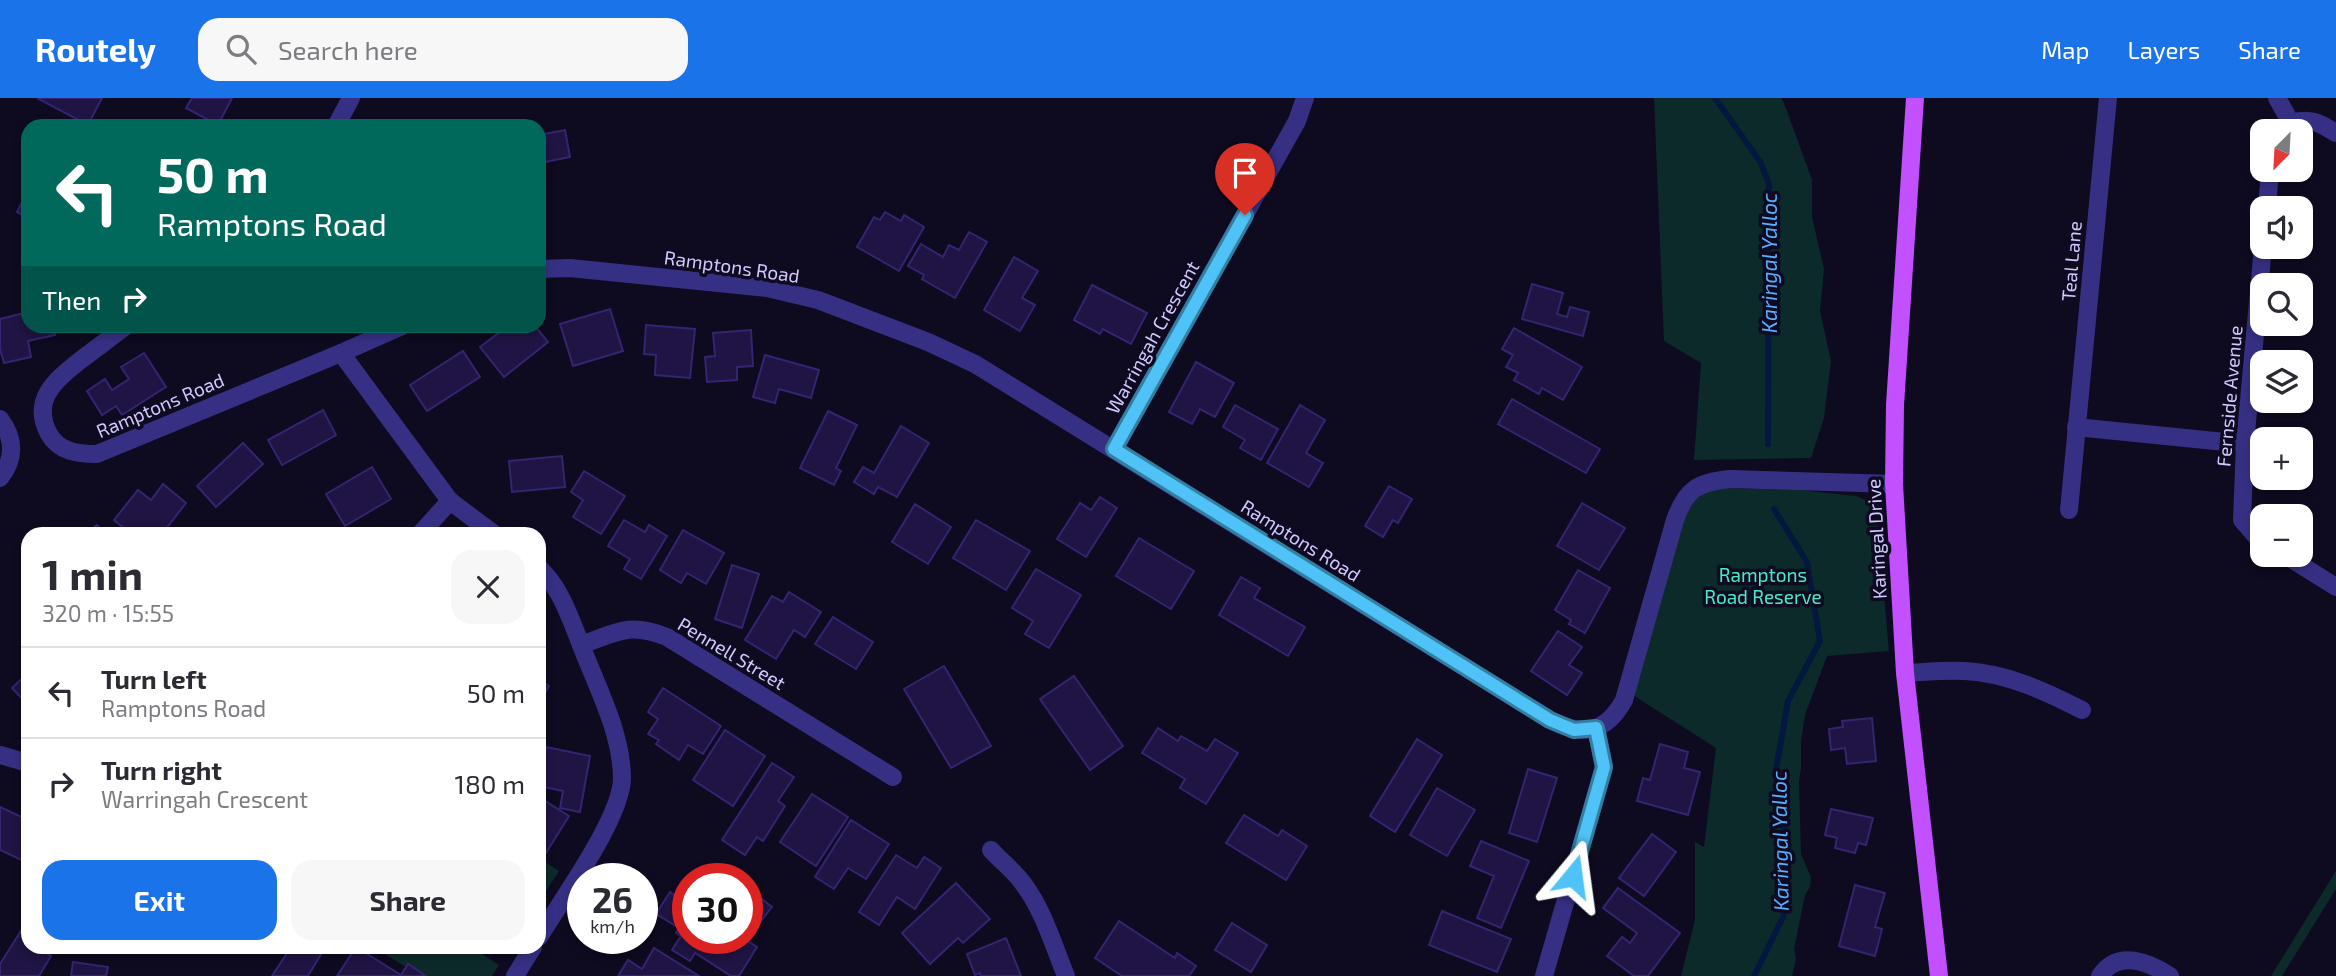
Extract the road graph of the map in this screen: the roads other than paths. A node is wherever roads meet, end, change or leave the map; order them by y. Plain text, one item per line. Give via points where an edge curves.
1 (351, 98) edge
2 (1305, 98) edge
3 (1915, 98) edge
4 (2108, 98) edge
5 (2277, 98) edge
6 (340, 119) edge
7 (2284, 119) edge
8 (2314, 121) edge
9 (2336, 133) edge
10 (2262, 259) edge
11 (546, 269) edge
12 (117, 333) edge
13 (386, 333) edge
14 (341, 353) junction
15 (0, 419) edge
16 (2076, 427) junction
17 (2245, 444) junction
18 (1114, 449) junction
19 (0, 478) edge
20 (1894, 484) junction
21 (450, 501) junction
22 (2069, 510) dead end
23 (426, 527) edge
24 (485, 527) edge
25 (2250, 529) edge
26 (2304, 567) edge
27 (546, 575) edge
28 (2336, 587) edge
29 (580, 645) junction
30 (1905, 673) junction
31 (2082, 710) dead end
32 (1596, 728) junction
33 (0, 755) edge
34 (21, 761) edge
35 (893, 777) dead end
36 (991, 850) dead end
37 (546, 926) edge
38 (529, 954) edge
39 (515, 976) edge
40 (1066, 976) edge
41 (1544, 976) edge
42 (1939, 976) edge
43 (2100, 976) edge
44 (2170, 976) edge

1 - 6 street
2 - 18 street, Warringah Crescent via 1297,121
3 - 20 main road, Karingal Drive
4 - 16 street, Teal Lane
5 - 7 street
8 - 9 street
10 - 17 street, Fernside Avenue
11 - 18 street, Ramptons Road via 767,288 818,300 953,353
12 - 14 street, Ramptons Road via 58,378 47,393 43,422 52,439 65,449 97,454
13 - 14 street, Ramptons Road
14 - 21 street
15 - 19 street via 12,453
16 - 17 street
16 - 22 street, Teal Lane
17 - 25 street, Fernside Avenue via 2242,520
18 - 32 street, Ramptons Road via 1550,720 1574,730
20 - 30 main road, Karingal Drive
20 - 32 street via 1730,479 1693,490 1675,520 1624,700 1611,718
21 - 23 street
21 - 24 street
26 - 28 street
27 - 29 street via 562,598
29 - 35 street, Pennell Street via 624,629 647,629 667,637
29 - 37 street via 615,734 622,781 608,824
30 - 31 street via 1966,671 1998,676 2030,685
30 - 42 main road, Karingal Drive
32 - 41 street via 1604,767
33 - 34 street
36 - 40 street via 1031,894
38 - 39 street
43 - 44 street via 2118,962 2131,960

